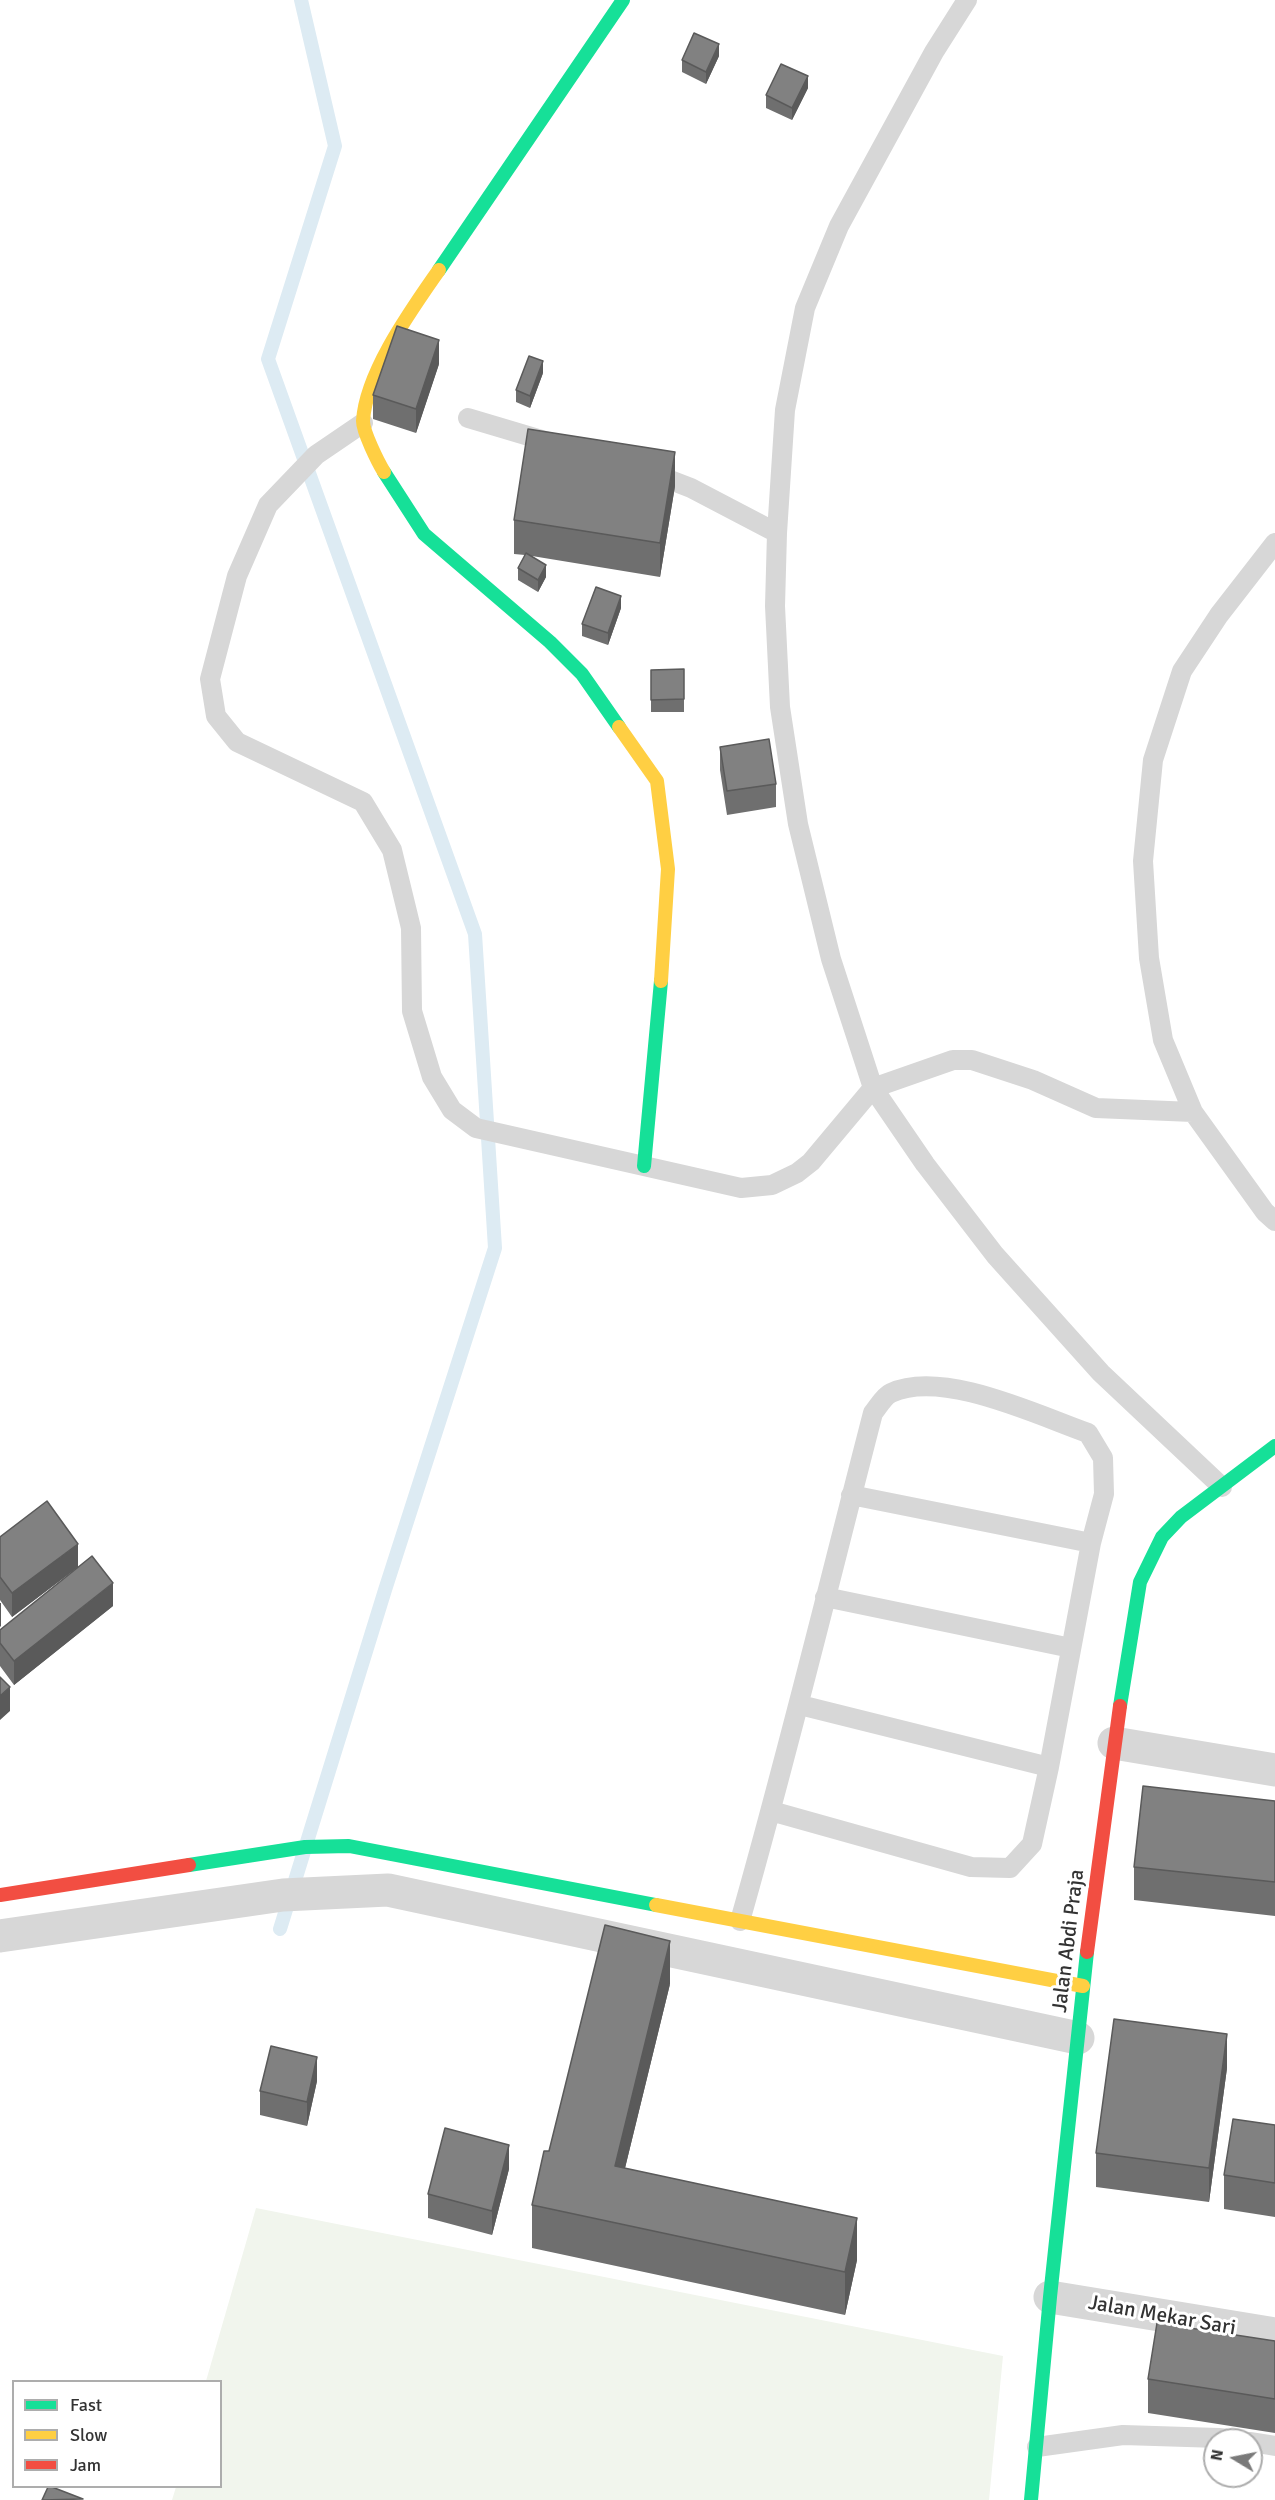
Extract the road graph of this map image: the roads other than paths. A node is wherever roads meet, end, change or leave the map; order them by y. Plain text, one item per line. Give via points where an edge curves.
1 (623, 0) edge
2 (967, 0) edge
3 (468, 418) dead end
4 (363, 423) junction
5 (570, 448) edge
6 (638, 468) edge
7 (777, 533) junction
8 (1275, 543) edge
9 (873, 1088) junction
10 (1193, 1112) junction
11 (635, 1164) junction
12 (1275, 1221) edge
13 (1275, 1446) edge
14 (1222, 1487) junction
15 (852, 1495) junction
16 (1091, 1543) junction
17 (825, 1597) junction
18 (1071, 1648) junction
19 (800, 1706) junction
20 (1114, 1743) junction
21 (1050, 1767) junction
22 (1275, 1770) edge
23 (771, 1812) junction
24 (0, 1895) edge
25 (740, 1922) junction
26 (0, 1936) edge
27 (1083, 1986) junction
28 (1078, 2038) junction
29 (1050, 2297) junction
30 (1275, 2334) edge
31 (1203, 2439) edge
32 (1037, 2447) junction
33 (1031, 2500) edge

1 - 4 street via 409,314 374,380
2 - 7 lane via 934,52 839,226 805,308 785,410
3 - 5 lane
4 - 11 street via 379,464 424,534 582,674 657,781 668,869
4 - 11 lane via 316,455 268,505 237,576 210,679 216,716 237,742 363,802 392,850 411,928 412,1011 432,1077 452,1110 476,1128
6 - 7 lane via 691,488
7 - 9 lane via 775,606 780,707 798,824 831,959
8 - 10 lane via 1182,671 1153,760 1143,861 1149,958 1163,1040
9 - 10 lane via 953,1060 972,1060 1033,1080 1096,1108
9 - 11 lane via 811,1162 772,1185 741,1188
9 - 14 lane via 995,1255 1101,1373
10 - 12 lane
13 - 14 street, Jalan Abdi Praja
14 - 20 street, Jalan Abdi Praja via 1181,1517 1162,1537 1140,1582
15 - 16 lane
15 - 16 lane via 873,1413 889,1393 917,1385 965,1390 1088,1433 1102,1458 1104,1494
15 - 17 lane
16 - 18 lane
17 - 18 lane
17 - 19 lane
18 - 21 lane
19 - 21 lane
19 - 23 lane
20 - 22 street
20 - 27 street, Jalan Abdi Praja
21 - 23 lane via 1032,1844 1010,1868 971,1867
23 - 25 lane
24 - 25 street via 305,1847 349,1846
25 - 27 street
26 - 28 street via 283,1895 388,1890
27 - 28 street, Jalan Abdi Praja
28 - 29 street, Jalan Abdi Praja
29 - 30 street, Jalan Mekar Sari
29 - 32 street, Jalan Abdi Praja
31 - 32 lane via 1123,2435
32 - 33 street, Jalan Abdi Praja

